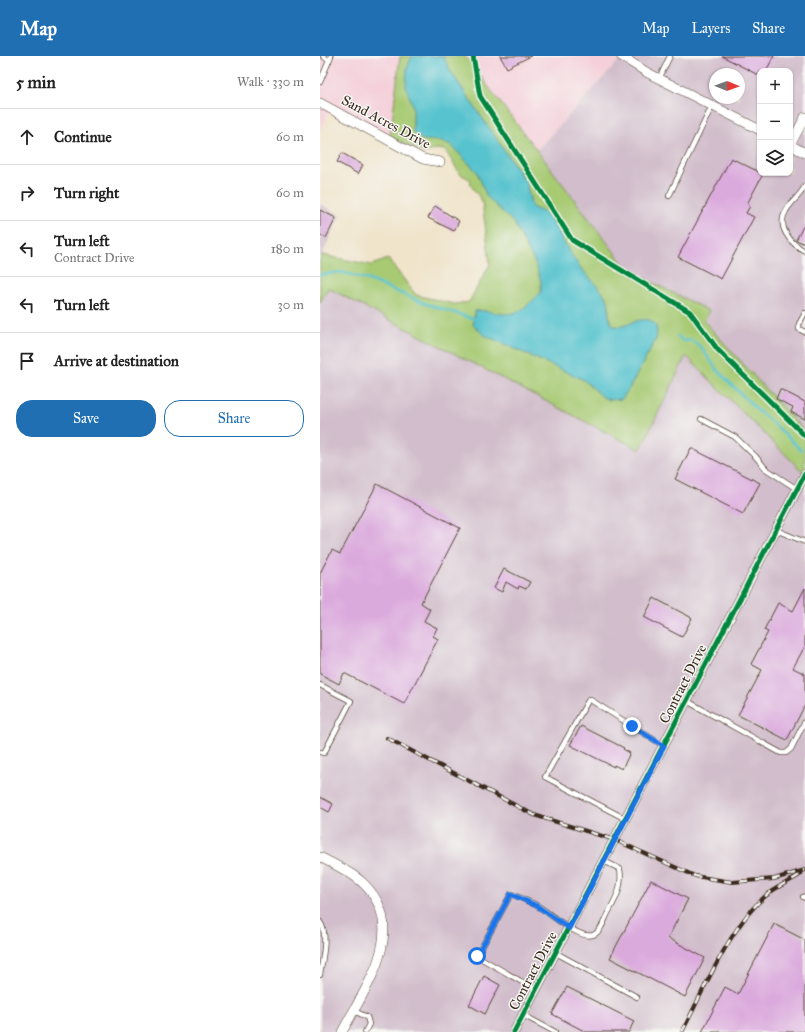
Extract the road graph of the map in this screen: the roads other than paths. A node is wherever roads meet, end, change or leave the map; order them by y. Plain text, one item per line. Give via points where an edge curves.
1 (323, 56) edge
2 (621, 56) edge
3 (670, 56) edge
4 (330, 58) edge
5 (659, 79) junction
6 (320, 82) edge
7 (320, 103) edge
8 (712, 106) junction
9 (805, 116) edge
10 (757, 128) edge
11 (793, 140) edge
12 (793, 148) edge
13 (805, 154) edge
14 (440, 162) dead end
15 (805, 186) edge
16 (669, 196) dead end
17 (805, 251) edge
18 (805, 314) edge
19 (805, 332) edge
20 (701, 419) dead end
21 (805, 474) edge
22 (797, 489) junction
23 (776, 530) junction
24 (805, 542) edge
25 (320, 685) edge
26 (687, 701) junction
27 (805, 721) edge
28 (664, 746) junction
29 (320, 752) edge
30 (626, 819) junction
31 (320, 858) edge
32 (604, 861) junction
33 (320, 922) edge
34 (569, 928) junction
35 (556, 953) junction
36 (320, 975) edge
37 (536, 990) junction
38 (637, 997) dead end
39 (354, 1010) junction
40 (523, 1015) junction
41 (342, 1032) edge
42 (365, 1032) edge
43 (514, 1032) edge
44 (555, 1032) edge

1 - 4 lane
2 - 5 street
3 - 5 lane
4 - 6 lane
5 - 8 street
7 - 14 street, Sand Acres Drive via 423,159
8 - 10 street
8 - 16 lane
9 - 11 street
12 - 13 street
15 - 17 lane via 787,209 783,220 787,238
18 - 19 lane via 799,329
20 - 22 lane via 735,437 766,469
21 - 22 street, Contract Drive
22 - 23 street, Contract Drive
23 - 24 lane
23 - 26 street, Contract Drive
25 - 29 lane via 351,701 324,753
26 - 27 lane via 781,753 791,749
26 - 28 street, Contract Drive
28 - 30 street, Contract Drive
28 - 30 lane via 589,699 545,777
30 - 32 street, Contract Drive
31 - 39 street via 364,884 376,900 384,923 384,946
32 - 34 street, Contract Drive
32 - 34 lane via 620,870 622,879 620,890 599,931 592,936
33 - 36 lane via 324,948
34 - 35 street, Contract Drive
34 - 37 lane via 537,906 511,894 477,956
35 - 37 street, Contract Drive
35 - 38 lane
37 - 40 street, Contract Drive
39 - 41 street
39 - 42 lane via 366,1017 369,1024
40 - 43 street, Contract Drive
40 - 44 lane

